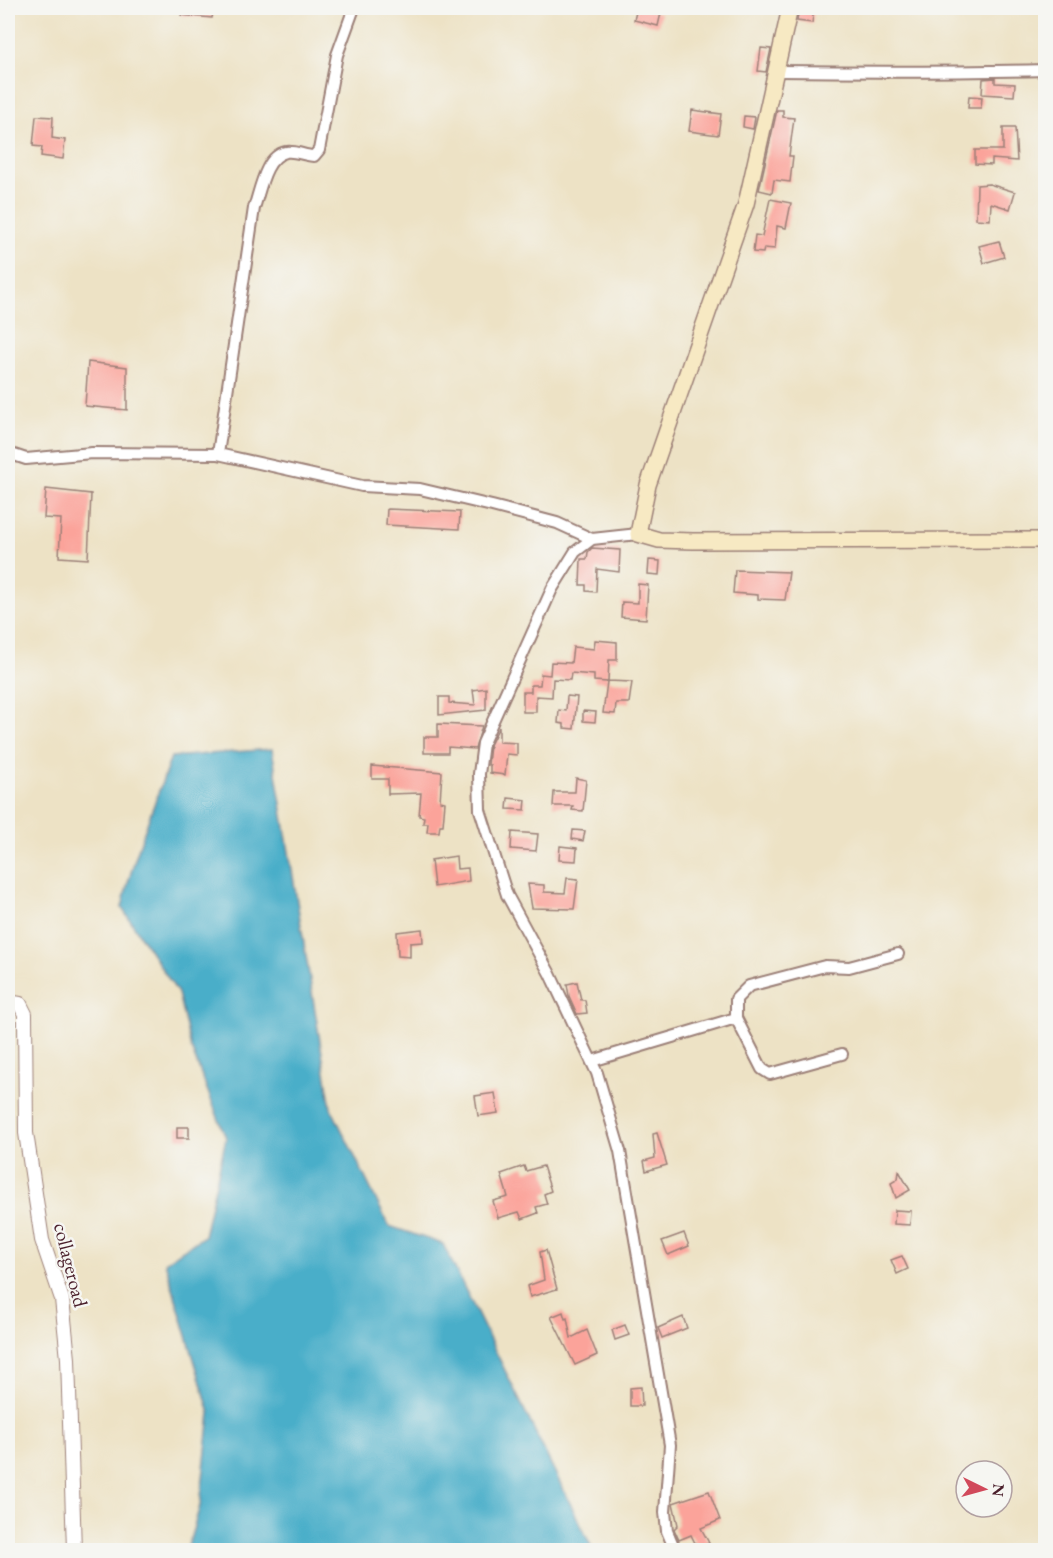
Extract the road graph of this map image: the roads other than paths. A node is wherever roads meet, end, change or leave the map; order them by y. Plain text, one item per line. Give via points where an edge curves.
1 (354, 8) edge
2 (790, 8) edge
3 (1043, 70) edge
4 (777, 71) junction
5 (8, 453) edge
6 (218, 454) junction
7 (638, 534) junction
8 (592, 539) junction
9 (1046, 540) edge
10 (898, 954) dead end
11 (8, 1002) edge
12 (736, 1018) junction
13 (842, 1054) dead end
14 (592, 1061) junction
15 (74, 1551) edge
16 (675, 1551) edge

1 - 6 street via 337,55 319,150 314,156 289,151 278,154 266,171 254,208
2 - 4 main road
3 - 4 street
4 - 7 main road via 746,204 648,485
5 - 6 street via 26,459 92,453
6 - 8 street via 362,486 420,489 557,523
7 - 8 street
7 - 9 main road via 659,540 693,541
8 - 14 street via 575,552 552,590 483,743 479,774 480,810 507,895
10 - 12 street via 849,967 825,966 749,986 736,999
11 - 15 street, collageroad via 20,1004 25,1014 26,1133 42,1240 62,1299 68,1359
12 - 13 street via 751,1053 770,1074
12 - 14 street
14 - 16 street via 621,1151 659,1373 670,1446 665,1512

